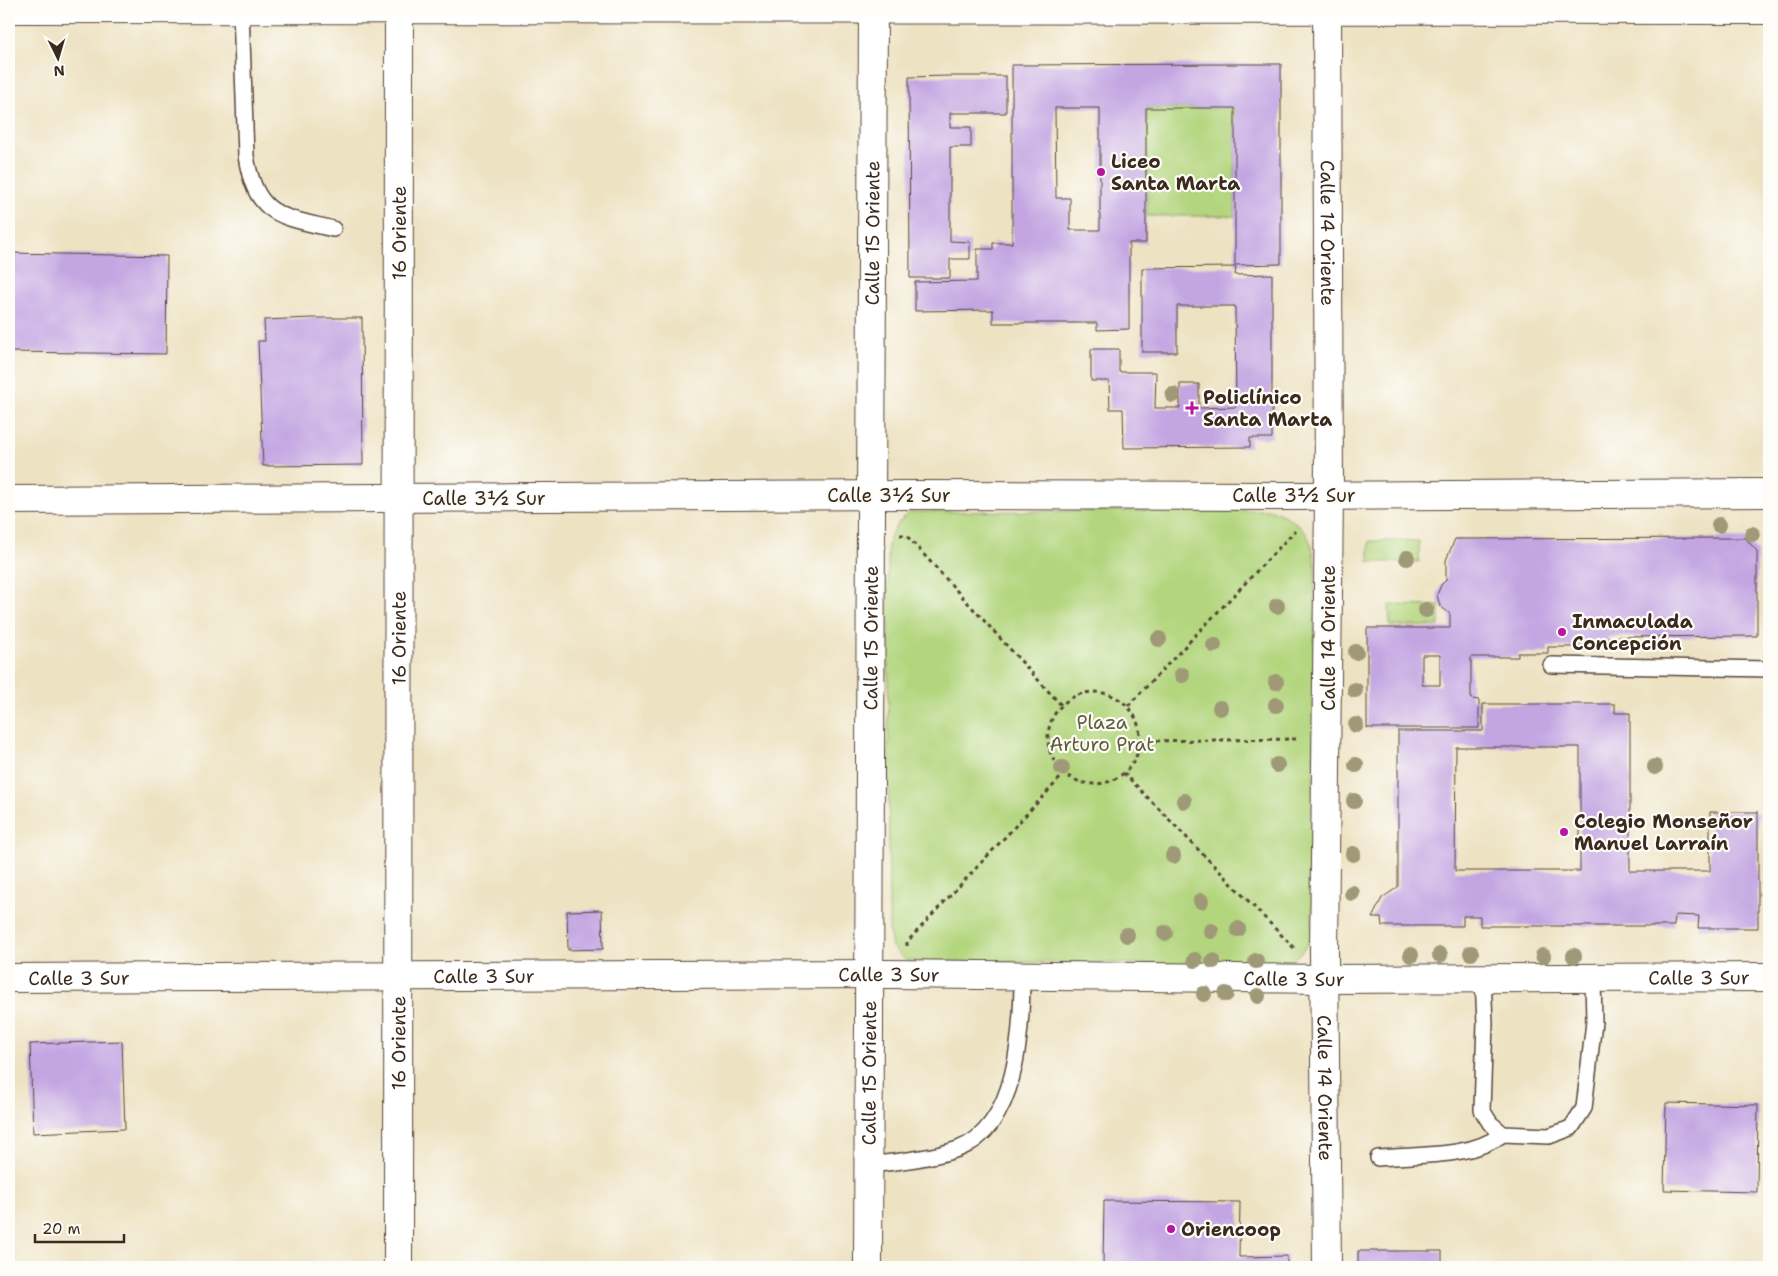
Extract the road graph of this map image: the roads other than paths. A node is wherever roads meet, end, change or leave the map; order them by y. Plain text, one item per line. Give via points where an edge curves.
1 (9, 9) edge
2 (209, 9) edge
3 (399, 9) edge
4 (241, 10) edge
5 (873, 10) edge
6 (1327, 10) edge
7 (1433, 10) edge
8 (1769, 10) edge
9 (332, 229) dead end
10 (1769, 493) edge
11 (871, 495) junction
12 (1329, 495) junction
13 (398, 498) junction
14 (9, 500) edge
15 (1551, 665) dead end
16 (1769, 669) edge
17 (869, 975) junction
18 (1022, 976) junction
19 (398, 977) junction
20 (1769, 977) edge
21 (9, 978) edge
22 (1484, 978) junction
23 (1593, 978) junction
24 (1325, 979) junction
25 (1503, 1134) junction
26 (1378, 1158) dead end
27 (868, 1165) junction
28 (398, 1267) edge
29 (868, 1267) edge
30 (1327, 1267) edge

1 - 2 street
2 - 4 street
3 - 4 street
3 - 5 street
3 - 13 street, 16 Oriente
4 - 9 lane via 246,156 250,177 264,203 279,216
5 - 6 street
5 - 11 street, Calle 15 Oriente
6 - 7 street
6 - 12 street, Calle 14 Oriente
7 - 8 street
10 - 12 street, Calle 3½ Sur
11 - 12 street, Calle 3½ Sur
11 - 13 street, Calle 3½ Sur
11 - 17 street, Calle 15 Oriente
12 - 24 street, Calle 14 Oriente
13 - 14 street, Calle 3½ Sur
13 - 19 street, 16 Oriente
15 - 16 lane
17 - 18 street, Calle 3 Sur
17 - 19 street, Calle 3 Sur
17 - 27 street, Calle 15 Oriente
18 - 24 street, Calle 3 Sur
18 - 27 lane via 1022,1019 1009,1091 984,1134 959,1148
19 - 21 street, Calle 3 Sur
19 - 28 street, 16 Oriente
20 - 23 street, Calle 3 Sur
22 - 23 street, Calle 3 Sur
22 - 24 street, Calle 3 Sur
22 - 25 lane via 1482,1110 1490,1123
23 - 25 lane via 1594,1022 1584,1108 1577,1121 1563,1133 1549,1136
24 - 30 street, Calle 14 Oriente
25 - 26 lane via 1473,1148
27 - 29 street, Calle 15 Oriente

